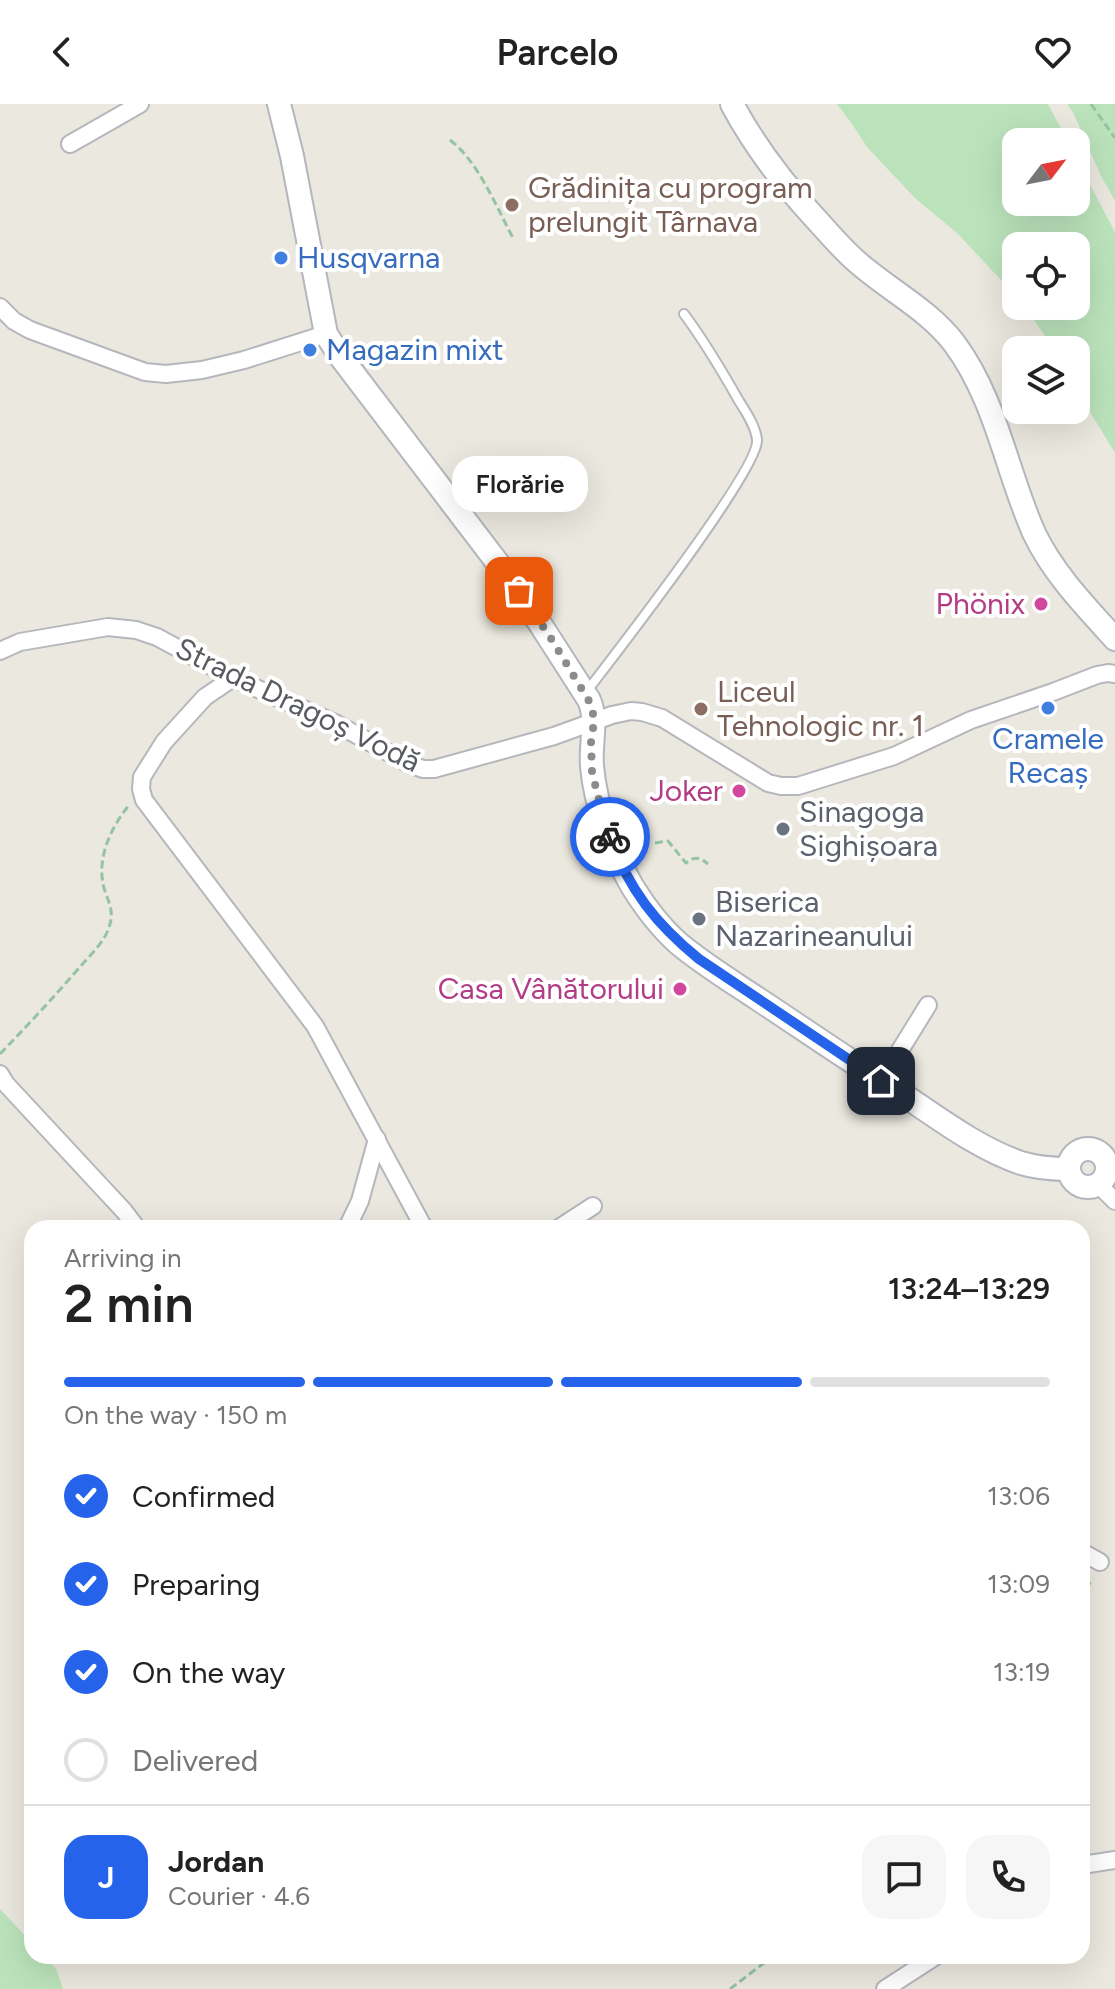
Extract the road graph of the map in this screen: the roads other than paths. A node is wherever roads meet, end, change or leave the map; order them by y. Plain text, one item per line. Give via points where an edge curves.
1 (140, 104) edge
2 (279, 104) edge
3 (732, 104) edge
4 (70, 144) dead end
5 (0, 307) edge
6 (684, 314) dead end
7 (326, 334) junction
8 (1115, 639) edge
9 (0, 651) edge
10 (1115, 674) edge
11 (233, 678) junction
12 (585, 693) junction
13 (594, 722) junction
14 (928, 1005) dead end
15 (0, 1074) edge
16 (881, 1081) junction
17 (377, 1139) junction
18 (1109, 1151) edge
19 (1069, 1169) junction
20 (1098, 1184) junction
21 (1115, 1201) edge
22 (593, 1206) dead end
23 (131, 1220) edge
24 (351, 1220) edge
25 (420, 1220) edge
26 (571, 1220) edge
27 (1090, 1556) edge
28 (1100, 1562) road end
29 (1115, 1860) edge
30 (1090, 1864) edge
31 (924, 1964) edge
32 (885, 1989) edge

1 - 4 street
2 - 7 main road
3 - 8 main road via 780,180 838,243 953,341 987,403 1036,536 1067,585
5 - 7 street via 30,330 145,372 166,374 244,360
6 - 12 lane via 746,413 757,440 755,452 679,568
7 - 12 main road via 519,591
9 - 11 street, Strada Dragoș Vodă via 34,639 121,628 157,637
10 - 13 street, Strada Dragoș Vodă via 1097,675 1054,696 971,720 894,756 791,787 761,780 651,714 631,711
11 - 13 street, Strada Dragoș Vodă via 423,769
11 - 17 street via 173,730 142,777 144,800 315,1026
12 - 13 main road
13 - 16 main road via 592,771 603,816 622,867 654,918 699,959
14 - 16 street
15 - 23 street
16 - 19 main road via 1002,1155 1038,1167
17 - 24 street
17 - 25 street
18 - 19 main road via 1082,1150
18 - 20 main road via 1106,1174
19 - 20 main road via 1079,1185
20 - 21 street
22 - 26 street
27 - 28 street
29 - 30 street
31 - 32 street

